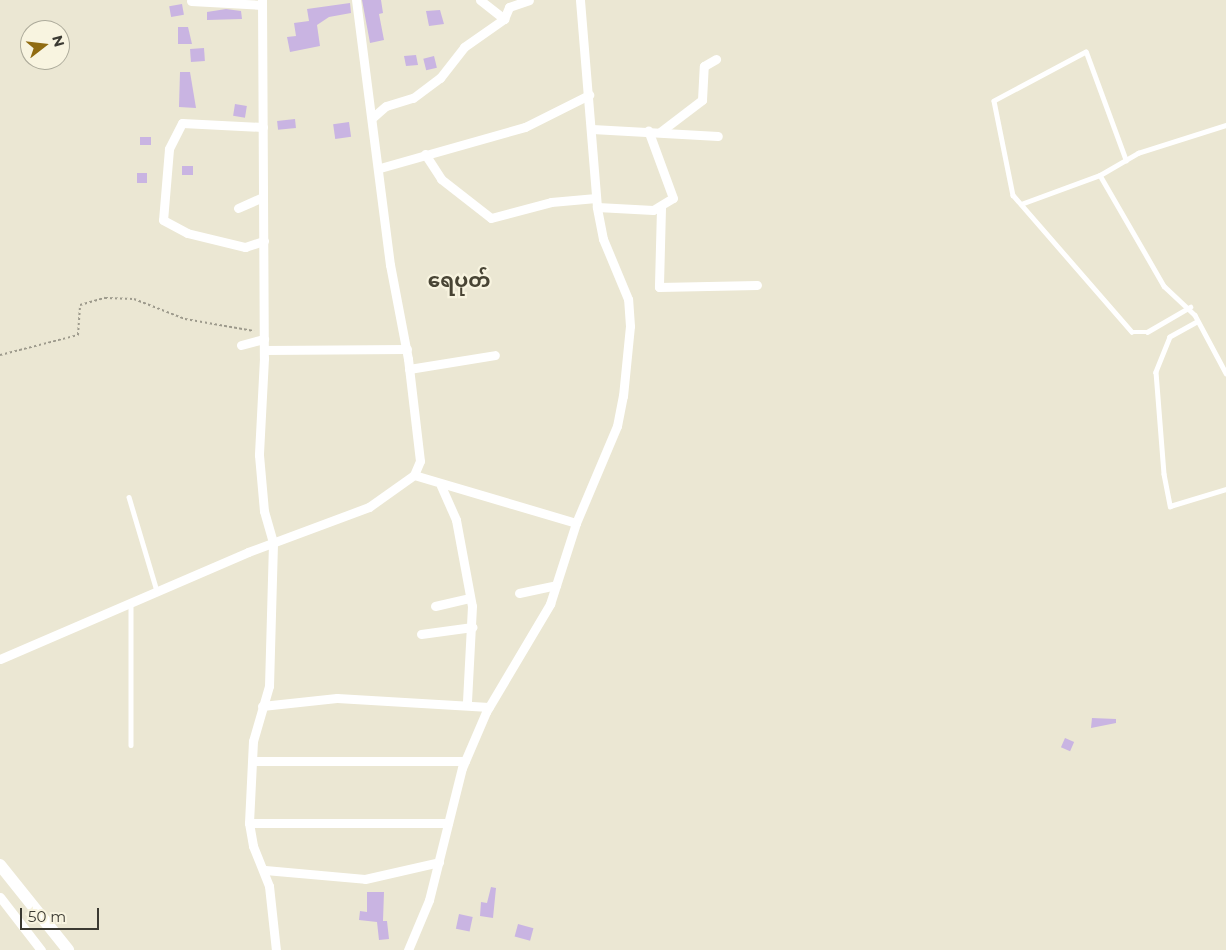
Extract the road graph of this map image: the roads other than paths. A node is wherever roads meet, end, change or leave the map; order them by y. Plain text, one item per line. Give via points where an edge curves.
1 (356, 0) edge
2 (480, 0) edge
3 (529, 0) edge
4 (580, 0) edge
5 (191, 1) edge
6 (262, 2) edge
7 (504, 19) junction
8 (716, 59) dead end
9 (589, 95) junction
10 (372, 118) junction
11 (1226, 125) edge
12 (263, 127) junction
13 (592, 129) junction
14 (648, 130) junction
15 (660, 132) junction
16 (718, 136) dead end
17 (425, 154) junction
18 (1126, 161) junction
19 (380, 168) junction
20 (1100, 175) junction
21 (263, 197) junction
22 (596, 203) junction
23 (1021, 204) junction
24 (238, 208) dead end
25 (661, 208) junction
26 (264, 241) junction
27 (756, 285) dead end
28 (1190, 307) junction
29 (1198, 322) junction
30 (264, 336) junction
31 (241, 345) dead end
32 (407, 349) junction
33 (264, 350) junction
34 (495, 355) dead end
35 (410, 369) junction
36 (1226, 373) edge
37 (414, 475) junction
38 (441, 486) junction
39 (1226, 490) edge
40 (129, 497) dead end
41 (576, 523) junction
42 (273, 543) junction
43 (556, 585) junction
44 (157, 591) junction
45 (519, 592) dead end
46 (470, 598) junction
47 (131, 602) junction
48 (435, 606) dead end
49 (473, 627) junction
50 (421, 634) dead end
51 (0, 659) edge
52 (467, 702) junction
53 (262, 706) junction
54 (489, 706) junction
55 (131, 745) dead end
56 (253, 761) junction
57 (465, 761) junction
58 (249, 822) junction
59 (448, 823) junction
60 (439, 862) junction
61 (0, 865) edge
62 (265, 870) junction
63 (0, 897) edge
64 (4, 911) edge
65 (41, 950) edge
66 (68, 950) edge
67 (276, 950) edge
68 (408, 950) edge

1 - 10 street
2 - 7 street
3 - 7 street via 509,7
4 - 9 street
5 - 6 street
6 - 12 street
7 - 10 street via 475,37 440,78 413,98 386,106
8 - 15 street via 704,66 702,100
9 - 13 street
9 - 17 street via 525,127
10 - 19 street
11 - 18 lane
12 - 21 street
12 - 26 street via 182,123 169,148 163,220 187,233 245,247
13 - 14 street
13 - 22 street
14 - 15 street
14 - 25 street via 673,190 673,198
15 - 16 street
17 - 19 street
17 - 22 street via 441,179 491,218 551,202
18 - 20 lane
18 - 23 lane via 1090,55 1083,51 994,101 1013,195
19 - 32 street via 390,265
20 - 23 lane
20 - 28 lane via 1164,286
21 - 24 street
21 - 26 street
22 - 25 street
22 - 41 street via 603,238 628,300 630,326 617,426
23 - 28 lane via 1132,332 1147,332
25 - 27 street via 659,286
26 - 30 street
28 - 29 lane
29 - 36 lane via 1219,352
29 - 39 lane via 1170,336 1156,372 1164,474 1170,506
30 - 31 street
30 - 33 street
32 - 33 street
32 - 35 street
33 - 42 street via 260,455 264,511
34 - 35 street
35 - 37 street via 420,461
37 - 38 street
37 - 42 street via 369,507
38 - 41 street
38 - 46 street via 456,520
40 - 44 lane
41 - 43 street
42 - 44 street
42 - 53 street via 271,648
43 - 45 street
43 - 54 street via 550,604
44 - 47 street
46 - 48 street
46 - 49 street
47 - 51 street
47 - 55 lane
49 - 50 street
49 - 52 street
52 - 53 street via 337,698
52 - 54 street
53 - 56 street
54 - 57 street
56 - 57 street
56 - 58 street
57 - 59 street
58 - 59 street
58 - 62 street via 253,846
59 - 60 street
60 - 62 street via 365,878
60 - 68 street via 429,900
61 - 66 street
62 - 67 street
63 - 64 street
64 - 65 street

